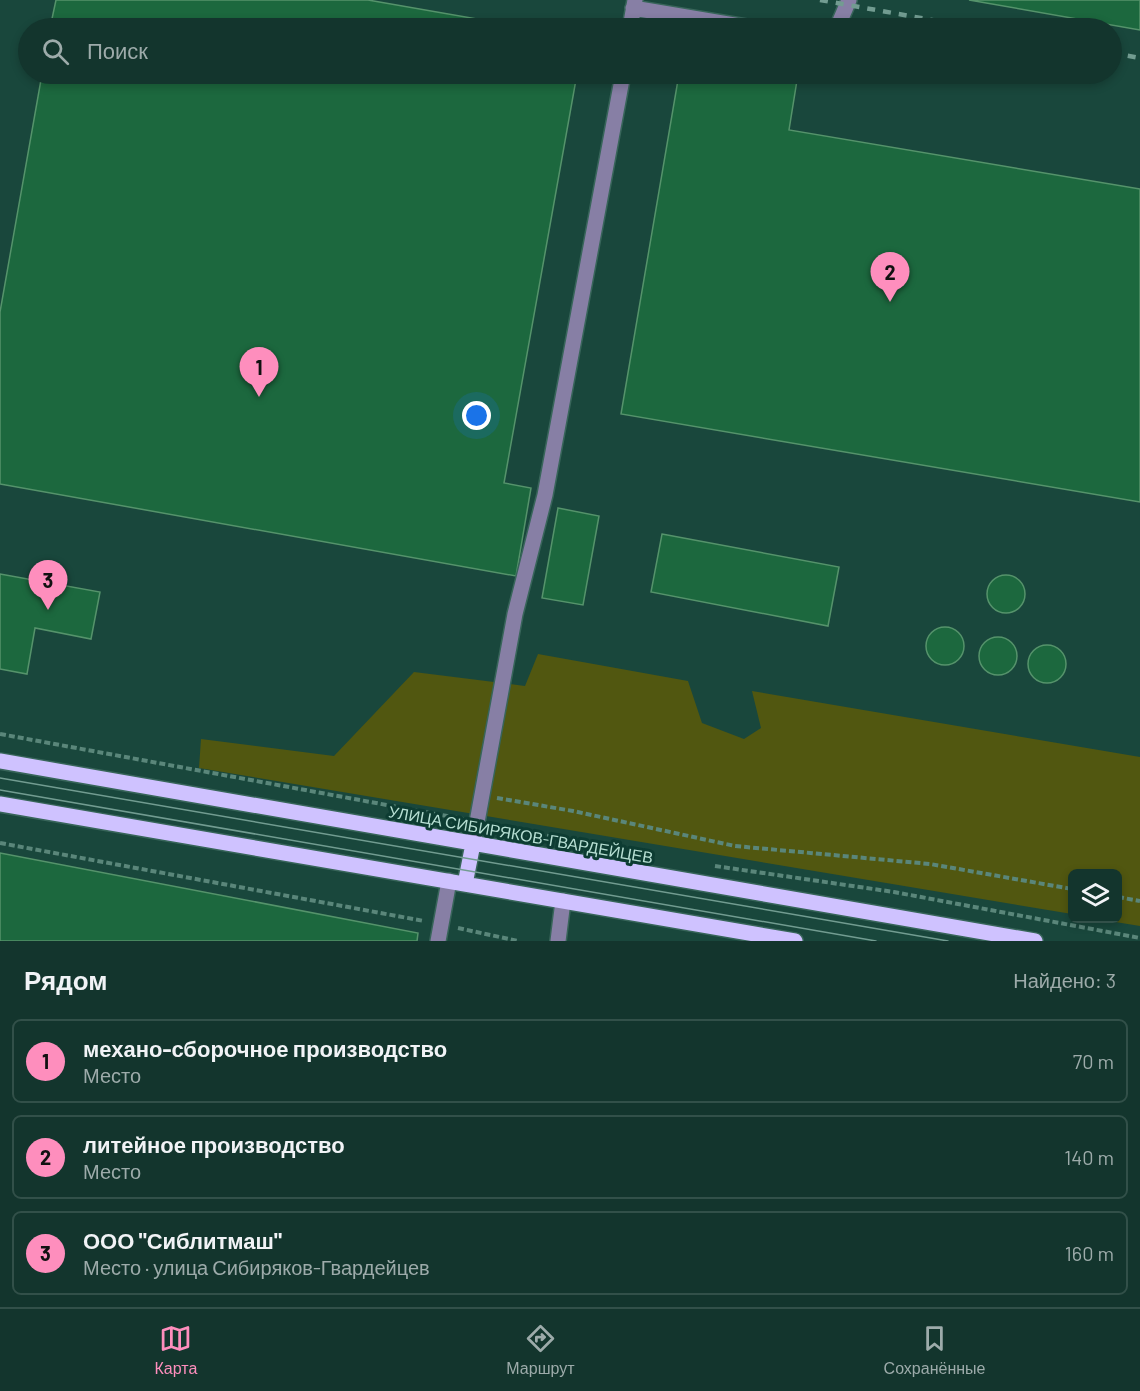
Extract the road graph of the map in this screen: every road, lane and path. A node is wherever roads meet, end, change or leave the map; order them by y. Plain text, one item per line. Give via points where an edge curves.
1 (849, 0) edge
2 (634, 4) edge
3 (703, 18) edge
4 (841, 18) edge
5 (620, 84) edge
6 (0, 734) edge
7 (0, 761) edge
8 (481, 795) junction
9 (0, 804) edge
10 (477, 822) junction
11 (0, 843) edge
12 (473, 844) junction
13 (592, 844) dead end
14 (708, 865) dead end
15 (448, 881) junction
16 (465, 884) junction
17 (1068, 888) edge
18 (1122, 898) edge
19 (563, 901) junction
20 (1140, 901) edge
21 (440, 924) junction
22 (1140, 938) edge
23 (778, 940) edge
24 (438, 941) edge
25 (518, 941) edge
26 (558, 941) edge
27 (795, 941) edge
28 (1035, 941) edge

1 - 4 lane
2 - 3 lane
5 - 8 lane via 544,495 515,614
6 - 10 path
7 - 12 main road, УЛИЦА СИБИРЯКОВ-ГВАРДЕЙЦЕВ
8 - 10 lane
8 - 17 path via 735,846 930,864
9 - 15 main road
10 - 12 lane
10 - 13 path
11 - 21 path
12 - 16 main road
12 - 28 main road, УЛИЦА СИБИРЯКОВ-ГВАРДЕЙЦЕВ
14 - 22 path via 894,892
15 - 16 main road
15 - 21 lane
16 - 19 main road
18 - 20 path
19 - 23 main road
19 - 26 lane
21 - 24 lane
21 - 25 path
23 - 27 main road

